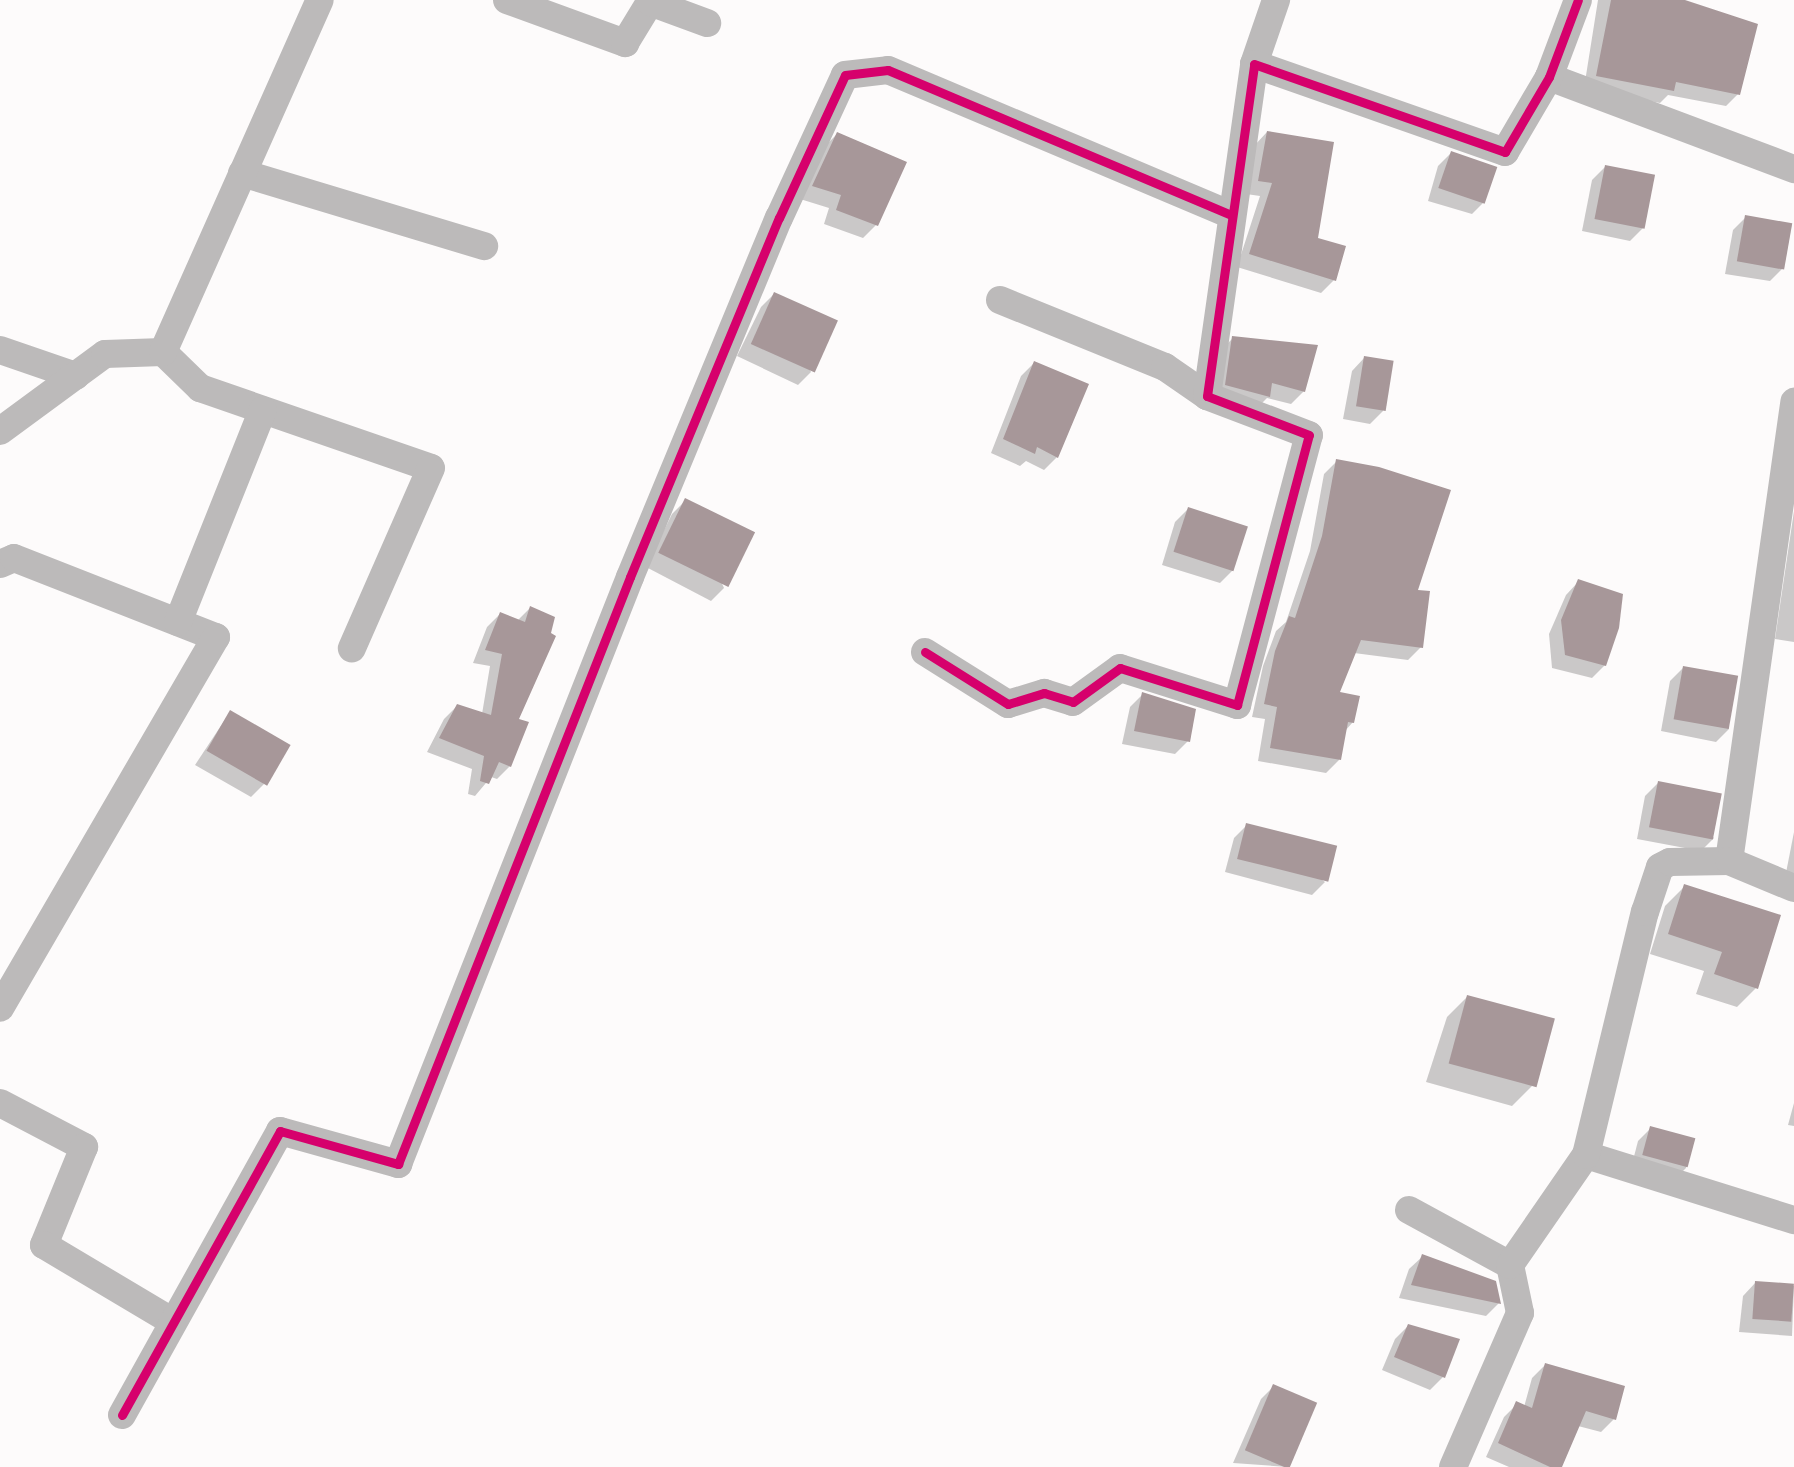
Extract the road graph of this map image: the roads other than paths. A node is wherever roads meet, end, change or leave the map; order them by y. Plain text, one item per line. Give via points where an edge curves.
1 (320, 0) edge
2 (507, 0) edge
3 (1276, 0) edge
4 (1578, 0) edge
5 (707, 23) dead end
6 (1254, 64) junction
7 (1549, 77) junction
8 (1794, 169) edge
9 (242, 173) junction
10 (1232, 215) junction
11 (484, 246) dead end
12 (1000, 300) dead end
13 (0, 350) edge
14 (163, 352) junction
15 (76, 376) junction
16 (1207, 396) junction
17 (1794, 402) edge
18 (263, 410) junction
19 (0, 431) edge
20 (0, 564) edge
21 (178, 622) junction
22 (352, 648) dead end
23 (925, 652) dead end
24 (1730, 861) junction
25 (1794, 888) edge
26 (0, 1008) edge
27 (0, 1103) edge
28 (1586, 1155) junction
29 (1409, 1210) dead end
30 (1794, 1220) edge
31 (1510, 1265) junction
32 (173, 1322) junction
33 (122, 1415) dead end
34 (1453, 1467) edge

1 - 9 street
2 - 5 street via 625,43 650,2
3 - 6 street
4 - 7 street
6 - 7 street via 1505,152
6 - 10 street
7 - 8 street
9 - 11 street
9 - 14 street
10 - 16 street
10 - 32 street via 888,70 845,75 779,218 629,577 398,1164 280,1131
12 - 16 street via 1165,367
13 - 15 street
14 - 15 street via 105,354
14 - 18 street via 200,388
15 - 19 street
16 - 23 street via 1309,435 1237,705 1120,668 1073,702 1044,693 1008,704
17 - 24 street
18 - 21 street
18 - 22 street via 431,468
20 - 21 street via 14,558
21 - 26 street via 216,637
24 - 25 street
24 - 28 street via 1670,862 1661,867 1645,912
27 - 32 street via 84,1147 44,1245
28 - 30 street
28 - 31 street
29 - 31 street
31 - 34 street via 1520,1313
32 - 33 street

